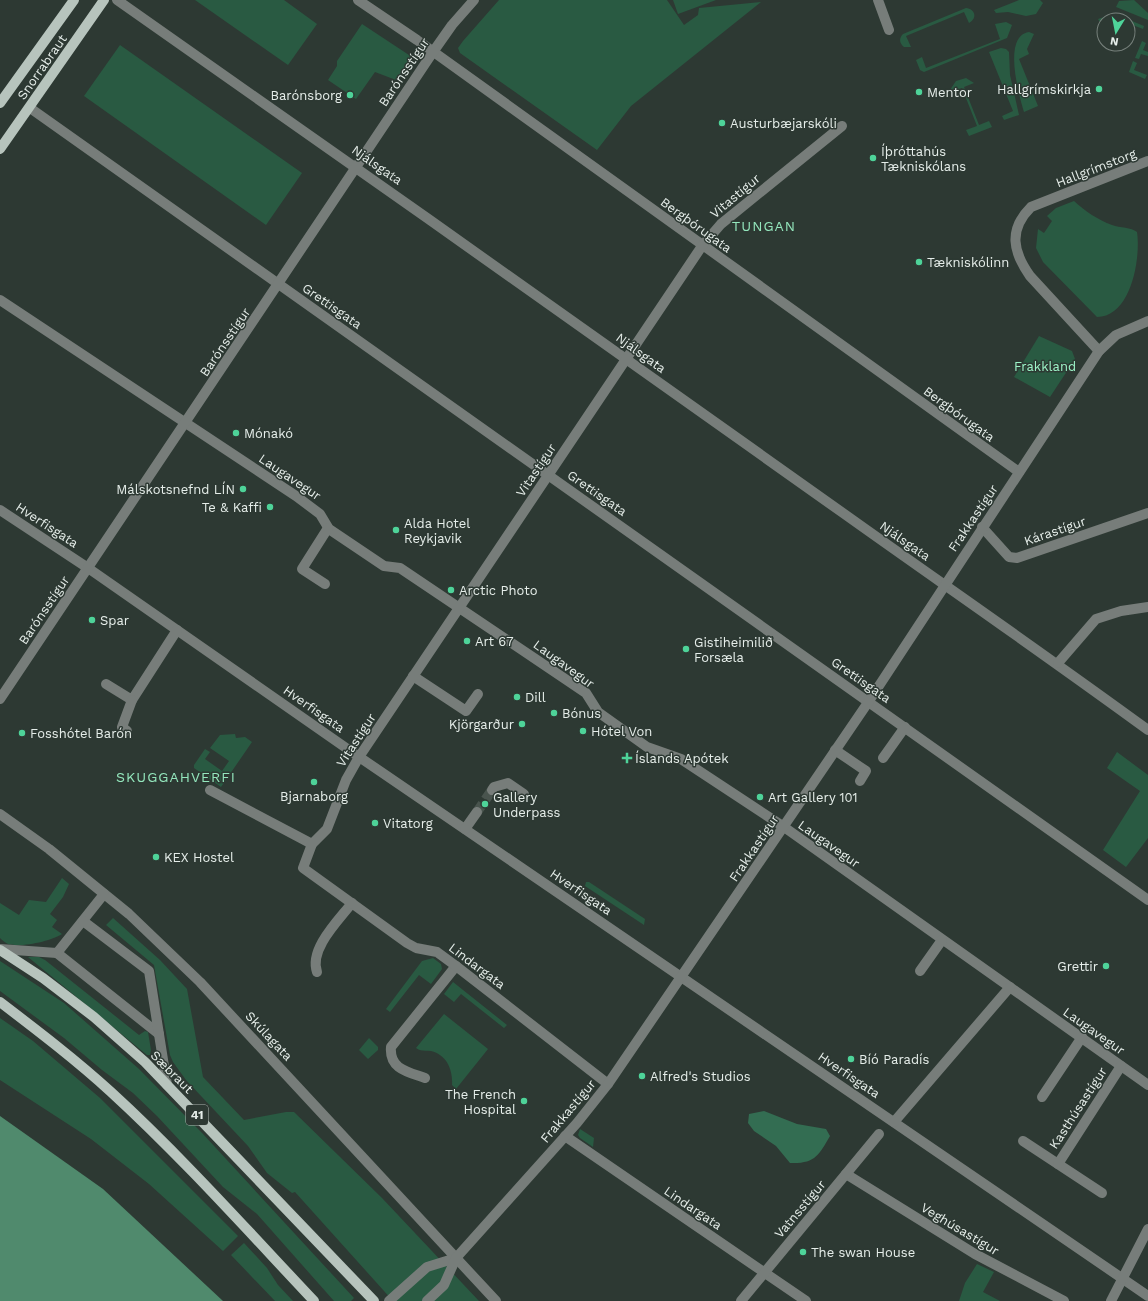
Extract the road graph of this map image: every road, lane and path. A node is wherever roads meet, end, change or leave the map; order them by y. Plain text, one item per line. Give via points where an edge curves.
1 (74, 0) edge
2 (104, 0) edge
3 (117, 0) edge
4 (358, 0) edge
5 (474, 0) edge
6 (878, 0) edge
7 (889, 30) dead end
8 (433, 52) junction
9 (2, 97) edge
10 (30, 108) junction
11 (842, 126) dead end
12 (0, 149) edge
13 (1148, 161) edge
14 (356, 167) junction
15 (702, 246) junction
16 (279, 284) junction
17 (0, 300) edge
18 (1148, 321) edge
19 (1099, 351) junction
20 (627, 359) junction
21 (186, 423) junction
22 (1019, 472) junction
23 (549, 475) junction
24 (0, 510) edge
25 (1148, 513) edge
26 (982, 527) junction
27 (328, 528) junction
28 (88, 568) junction
29 (325, 584) dead end
30 (943, 585) junction
31 (1148, 607) edge
32 (459, 608) junction
33 (177, 630) junction
34 (1058, 664) junction
35 (414, 676) junction
36 (106, 684) dead end
37 (478, 694) dead end
38 (0, 699) edge
39 (132, 700) junction
40 (869, 701) junction
41 (905, 727) junction
42 (1148, 730) edge
43 (127, 731) dead end
44 (835, 750) junction
45 (359, 757) junction
46 (883, 758) dead end
47 (860, 781) dead end
48 (210, 790) dead end
49 (492, 790) tunnel mouth
50 (524, 794) dead end
51 (477, 812) tunnel mouth
52 (0, 814) edge
53 (784, 828) junction
54 (465, 829) junction
55 (312, 844) junction
56 (303, 868) joint
57 (104, 894) junction
58 (1148, 900) edge
59 (352, 903) junction
60 (82, 921) junction
61 (942, 940) junction
62 (0, 950) edge
63 (57, 954) junction
64 (456, 966) junction
65 (920, 971) dead end
66 (317, 972) dead end
67 (682, 977) junction
68 (1010, 987) junction
69 (0, 1002) edge
70 (159, 1034) junction
71 (1082, 1037) junction
72 (1121, 1066) junction
73 (425, 1078) dead end
74 (608, 1084) junction
75 (167, 1085) junction
76 (1148, 1085) edge
77 (1042, 1097) dead end
78 (894, 1122) junction
79 (879, 1134) dead end
80 (565, 1136) junction
81 (1023, 1141) dead end
82 (1058, 1164) junction
83 (846, 1174) junction
84 (1102, 1193) dead end
85 (1148, 1229) edge
86 (456, 1258) junction
87 (764, 1272) junction
88 (1123, 1278) junction
89 (1148, 1296) edge
90 (314, 1301) edge
91 (374, 1301) edge
92 (389, 1301) edge
93 (427, 1301) edge
94 (496, 1301) edge
95 (741, 1301) edge
96 (806, 1301) edge
97 (1064, 1301) edge
98 (1111, 1301) edge

1 - 9 main road, Snorrabraut
2 - 10 main road, Snorrabraut
3 - 14 street, Njálsgata
4 - 8 street, Bergþórugata
5 - 8 street, Barónsstígur
6 - 7 street
8 - 14 street, Barónsstígur
8 - 15 street, Bergþórugata
10 - 12 main road, Snorrabraut
10 - 16 street, Grettisgata
11 - 15 street, Vitastígur via 721,224
13 - 19 street, Hallgrímstorg via 1030,207 1016,231 1018,259 1030,276
14 - 16 street, Barónsstígur
14 - 20 street, Njálsgata
15 - 20 street, Vitastígur
15 - 22 street, Bergþórugata
16 - 21 street, Barónsstígur
16 - 23 street, Grettisgata
17 - 21 street, Laugavegur
18 - 19 street, Frakkastígur via 1116,335
19 - 22 street, Frakkastígur
20 - 23 street, Vitastígur
20 - 30 street, Njálsgata
21 - 27 street, Laugavegur via 320,514
21 - 28 street, Barónsstígur
22 - 26 street, Frakkastígur
23 - 32 street, Vitastígur
23 - 40 street, Grettisgata
24 - 28 street, Hverfisgata
25 - 26 street, Kárastígur via 1017,558 1009,557
26 - 30 street, Frakkastígur
27 - 29 street via 302,569
27 - 32 street, Laugavegur via 384,566 400,568
28 - 33 street, Hverfisgata
28 - 38 street, Barónsstígur
30 - 34 street, Njálsgata
30 - 40 street, Frakkastígur
31 - 34 street via 1121,611 1096,619
32 - 35 street, Vitastígur
32 - 53 street, Laugavegur via 586,693 598,712 647,747 681,759
33 - 39 street
33 - 45 street, Hverfisgata
34 - 42 street, Njálsgata
35 - 37 street via 466,711
35 - 45 street, Vitastígur
36 - 39 street
39 - 43 street via 122,727
40 - 41 street, Grettisgata
40 - 44 street, Frakkastígur
41 - 46 street
41 - 58 street, Grettisgata
44 - 47 street via 866,771
44 - 53 street, Frakkastígur
45 - 54 street, Hverfisgata
45 - 55 street, Vitastígur via 346,780 327,829
48 - 55 street
49 - 50 street via 508,783
51 - 54 street
52 - 57 street, Skúlagata via 49,849
53 - 61 street, Laugavegur
53 - 67 street, Frakkastígur
54 - 67 street, Hverfisgata
55 - 56 street, Vitastígur
56 - 59 street, Lindargata
57 - 60 street
57 - 86 street, Skúlagata via 200,982
59 - 64 street, Lindargata via 407,943 416,948 436,952
59 - 66 street via 318,948 314,965
60 - 63 street
60 - 70 street via 148,971
61 - 65 street
61 - 68 street, Laugavegur
62 - 63 street
62 - 75 main road, Sæbraut / 41 via 43,978 94,1017
63 - 70 street
64 - 73 street via 391,1047 396,1065 403,1071
64 - 74 street, Lindargata
67 - 74 street, Frakkastígur
67 - 78 street, Hverfisgata
68 - 71 street, Laugavegur
68 - 78 street
69 - 90 main road via 116,1096
70 - 75 street
71 - 72 street, Laugavegur
71 - 77 street
72 - 76 street, Laugavegur
72 - 82 street, Kasthúsastígur
74 - 80 street, Frakkastígur
75 - 91 main road, Sæbraut / 41
78 - 88 street, Hverfisgata
79 - 83 street, Vatnsstígur
80 - 86 street, Frakkastígur
80 - 87 street, Lindargata
81 - 82 street, Kasthúsastígur
82 - 84 street, Kasthúsastígur
83 - 87 street, Vatnsstígur
83 - 97 street, Veghúsastígur via 975,1254
85 - 88 street
86 - 92 street via 427,1267
86 - 93 street, Frakkastígur via 444,1285
86 - 94 street, Skúlagata
87 - 95 street, Vatnsstígur
87 - 96 street, Lindargata
88 - 89 street, Hverfisgata
88 - 98 street

